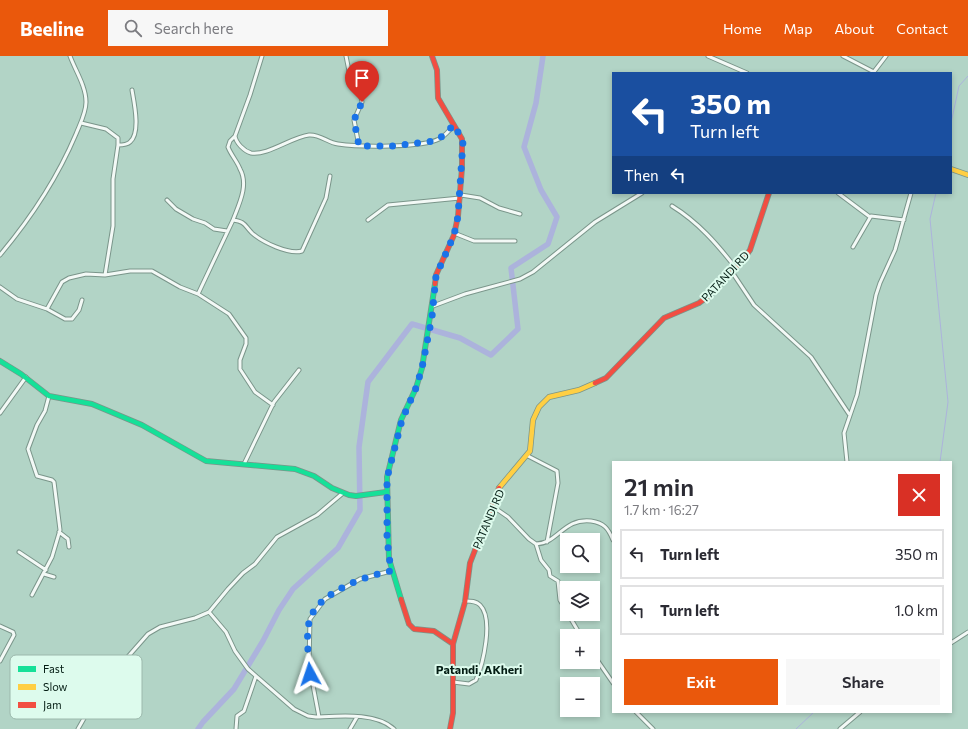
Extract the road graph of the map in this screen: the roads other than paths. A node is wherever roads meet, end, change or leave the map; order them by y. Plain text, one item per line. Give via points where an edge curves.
1 (70, 56) edge
2 (262, 56) edge
3 (346, 56) edge
4 (432, 56) edge
5 (708, 56) edge
6 (843, 56) edge
7 (886, 56) edge
8 (745, 72) edge
9 (872, 72) edge
10 (875, 72) edge
11 (132, 90) dead end
12 (80, 123) junction
13 (454, 125) junction
14 (235, 136) junction
15 (118, 145) junction
16 (359, 146) junction
17 (952, 169) edge
18 (968, 175) edge
19 (330, 176) dead end
20 (640, 194) edge
21 (769, 194) edge
22 (839, 194) edge
23 (911, 194) edge
24 (460, 197) junction
25 (167, 200) dead end
26 (672, 206) dead end
27 (520, 214) dead end
28 (870, 217) junction
29 (233, 220) junction
30 (368, 220) dead end
31 (904, 220) junction
32 (227, 231) junction
33 (454, 233) junction
34 (515, 241) dead end
35 (853, 247) dead end
36 (0, 255) edge
37 (735, 267) junction
38 (732, 272) junction
39 (105, 275) junction
40 (0, 287) edge
41 (198, 294) junction
42 (82, 300) dead end
43 (433, 306) junction
44 (47, 309) junction
45 (0, 361) edge
46 (300, 370) dead end
47 (26, 377) junction
48 (49, 396) junction
49 (272, 405) junction
50 (0, 413) edge
51 (849, 414) junction
52 (528, 456) junction
53 (848, 461) edge
54 (244, 464) junction
55 (386, 492) junction
56 (343, 493) junction
57 (492, 506) junction
58 (59, 532) junction
59 (612, 538) edge
60 (547, 542) junction
61 (536, 544) junction
62 (69, 547) dead end
63 (19, 552) dead end
64 (46, 570) junction
65 (391, 571) junction
66 (44, 574) junction
67 (54, 577) dead end
68 (32, 595) dead end
69 (560, 600) edge
70 (466, 601) junction
71 (209, 612) junction
72 (0, 626) edge
73 (968, 632) edge
74 (952, 642) edge
75 (453, 644) junction
76 (129, 655) edge
77 (0, 661) edge
78 (600, 664) edge
79 (256, 676) junction
80 (453, 682) junction
81 (612, 682) edge
82 (637, 713) edge
83 (859, 713) edge
84 (319, 717) junction
85 (357, 718) junction
86 (84, 719) edge
87 (79, 729) edge
88 (236, 729) edge
89 (350, 729) edge
90 (394, 729) edge
91 (450, 729) edge
92 (653, 729) edge
93 (840, 729) edge

1 - 12 street via 86,98 86,108
2 - 14 street
3 - 16 street via 349,72 361,96 361,106 354,120
4 - 13 street via 437,70 438,98
5 - 8 street
6 - 9 street
7 - 10 street
11 - 15 street via 136,124 133,138 129,143
12 - 15 street via 95,125 111,132 118,138
12 - 36 street via 52,184
13 - 16 street via 444,136 434,141 394,146
13 - 24 street via 463,141
14 - 16 street via 243,149 251,153 269,150 308,135 318,136 336,144
14 - 29 street via 228,147 242,173 244,183
15 - 39 street via 113,179 114,221
17 - 18 street
19 - 29 street via 326,198 301,251 278,248 253,234 245,223
20 - 43 street via 595,222 542,265 520,279
21 - 37 street, PATANDI RD via 752,245 745,258
22 - 28 street
23 - 31 street
24 - 27 street via 480,198
24 - 30 street via 388,205
24 - 33 street
25 - 32 street via 193,219 214,229
26 - 37 street via 698,225
28 - 31 street
28 - 35 street
29 - 32 street
31 - 51 street via 895,250 880,283 857,395
32 - 41 street
33 - 34 street via 474,241
33 - 43 street via 436,276
37 - 38 street, PATANDI RD
38 - 51 street via 754,305 811,357
38 - 52 street, PATANDI RD via 702,302 664,318 606,378 579,390 546,399 533,420
39 - 41 street via 150,271
39 - 44 street via 86,274 66,279 56,291
40 - 44 street via 14,298
41 - 49 street via 229,314 245,336 246,344 240,360 240,369 255,392
42 - 44 street via 79,310 72,319 65,319
43 - 55 street via 422,368 396,437
45 - 47 street
46 - 49 street
47 - 48 street
47 - 50 street
48 - 54 street via 92,404 142,425 206,461
48 - 58 street via 28,450 37,476 54,482
49 - 54 street
51 - 53 street via 844,437
52 - 57 street, PATANDI RD via 499,488
52 - 60 street via 557,471 558,484
54 - 56 street via 295,469 314,476
55 - 56 street via 356,496
55 - 65 street
56 - 71 street via 317,515 277,536 255,564 243,573
57 - 61 street via 508,517
57 - 70 street, PATANDI RD via 470,563
58 - 62 street via 68,539
58 - 64 street
59 - 60 street via 604,524 582,520 569,525
60 - 61 street
61 - 69 street via 550,576 558,581
63 - 64 street
64 - 66 street
65 - 75 street via 409,624 414,629 434,630
65 - 84 street via 360,579 326,599 310,619 309,664
66 - 67 street
66 - 68 street
70 - 75 street, PATANDI RD
70 - 80 street via 478,604 483,609 487,622 486,634 476,680 469,684
71 - 76 street via 160,627 148,634
71 - 79 street via 225,630 245,666
72 - 77 street via 14,635
73 - 74 street
75 - 80 street, PATANDI RD
78 - 81 street
79 - 84 street via 294,709 308,716
79 - 88 street via 244,711 237,715
80 - 91 street, PATANDI RD
82 - 92 street
83 - 93 street
84 - 85 street
85 - 89 street
85 - 90 street via 374,719
86 - 87 street

